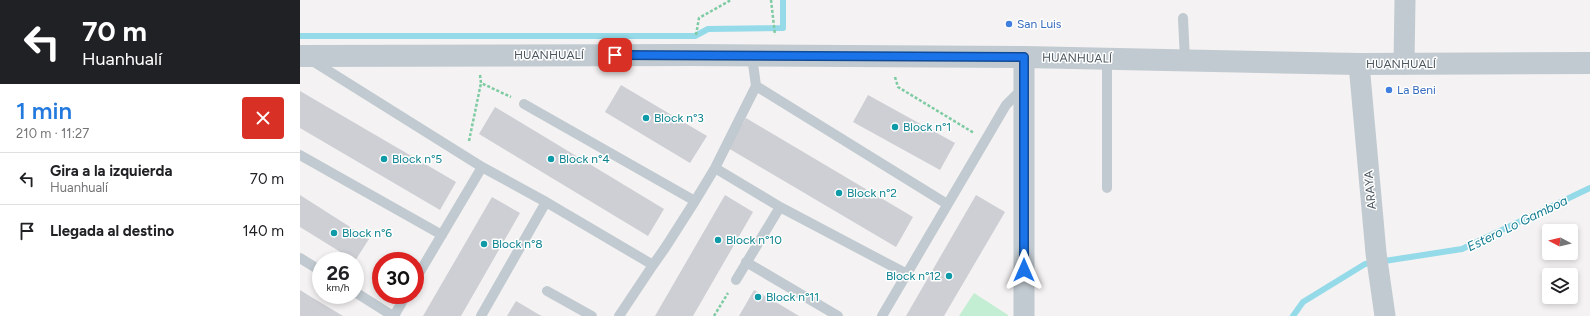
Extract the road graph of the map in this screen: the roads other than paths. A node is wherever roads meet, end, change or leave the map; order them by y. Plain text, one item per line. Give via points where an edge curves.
1 (1405, 0) edge
2 (1183, 18) dead end
3 (302, 56) edge
4 (752, 56) junction
5 (1024, 57) junction
6 (1107, 59) junction
7 (1185, 60) junction
8 (1590, 63) edge
9 (1359, 64) junction
10 (1404, 64) junction
11 (756, 86) junction
12 (1024, 86) junction
13 (524, 104) road end
14 (300, 155) edge
15 (482, 167) junction
16 (715, 168) junction
17 (1107, 188) dead end
18 (696, 201) junction
19 (546, 202) junction
20 (947, 204) junction
21 (780, 207) junction
22 (442, 235) junction
23 (300, 258) edge
24 (746, 262) junction
25 (653, 264) junction
26 (312, 265) edge
27 (424, 265) edge
28 (907, 274) junction
29 (736, 280) road end
30 (547, 291) dead end
31 (364, 298) edge
32 (401, 304) edge
33 (394, 316) edge
34 (480, 316) edge
35 (592, 316) edge
36 (619, 316) edge
37 (838, 316) edge
38 (882, 316) edge
39 (1024, 316) edge
40 (1385, 316) edge

1 - 10 street
2 - 7 lane
3 - 4 street, HUANHUALÍ
3 - 15 lane
4 - 5 street, HUANHUALÍ
4 - 11 lane
5 - 6 street, HUANHUALÍ
5 - 12 street
6 - 7 street, HUANHUALÍ
6 - 17 lane
7 - 9 street, HUANHUALÍ
8 - 10 street, HUANHUALÍ
9 - 10 street, HUANHUALÍ
9 - 40 street, ARAYA via 1376,253
11 - 16 lane
11 - 20 lane
12 - 20 lane via 1006,105
12 - 39 street
13 - 18 lane
14 - 22 lane
15 - 19 lane
15 - 22 lane
16 - 18 lane
16 - 21 lane
18 - 25 lane
19 - 25 lane
19 - 34 lane
20 - 28 lane
21 - 24 lane
21 - 28 lane
22 - 27 lane
23 - 26 lane
24 - 29 lane
24 - 37 lane
25 - 36 lane
28 - 38 lane
30 - 35 lane
31 - 33 lane
32 - 33 lane

